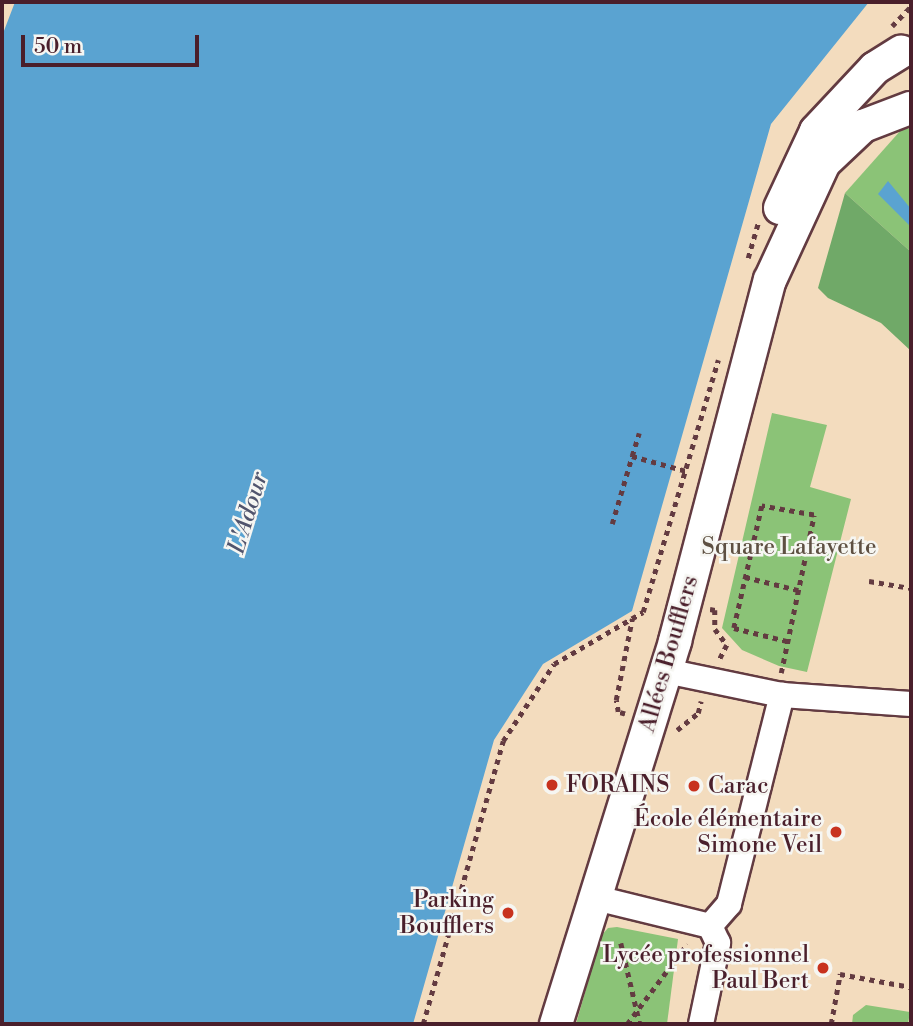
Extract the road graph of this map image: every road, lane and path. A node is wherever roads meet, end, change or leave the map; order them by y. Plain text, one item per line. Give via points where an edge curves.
1 (906, 47) edge
2 (911, 108) edge
3 (770, 280) junction
4 (639, 433) dead end
5 (632, 456) junction
6 (686, 471) dead end
7 (612, 524) dead end
8 (746, 577) junction
9 (869, 581) dead end
10 (911, 588) edge
11 (798, 590) junction
12 (648, 594) dead end
13 (632, 619) junction
14 (787, 641) junction
15 (666, 671) junction
16 (622, 674) dead end
17 (706, 682) junction
18 (782, 695) junction
19 (911, 704) edge
20 (649, 722) junction
21 (596, 898) junction
22 (710, 926) junction
23 (621, 943) dead end
24 (911, 987) edge
25 (637, 1011) junction
26 (423, 1024) edge
27 (556, 1024) edge
28 (626, 1024) edge
29 (640, 1024) edge
30 (701, 1024) edge
31 (831, 1024) edge

1 - 2 main road via 894,76 902,99
1 - 3 main road, Allées Boufflers via 853,89 804,149 765,260
2 - 3 main road, Allées Boufflers via 863,126 824,163
3 - 15 main road, Allées Boufflers via 753,358
4 - 5 path
5 - 6 path
5 - 7 path
8 - 11 path
8 - 11 path via 762,506 814,515
8 - 14 path via 734,628
9 - 10 path
11 - 14 path
12 - 13 path via 643,612
13 - 16 path
13 - 26 path via 554,664 503,741
14 - 18 path
15 - 17 street
15 - 20 main road, Allées Boufflers
17 - 18 street
17 - 20 path via 698,713 677,730
18 - 19 street
18 - 22 street via 729,904
20 - 21 main road, Allées Boufflers
21 - 22 street
21 - 27 main road, Allées Boufflers
22 - 25 path via 684,947
22 - 30 street via 718,943
23 - 25 path
24 - 31 path via 840,974
25 - 28 path
25 - 29 path

